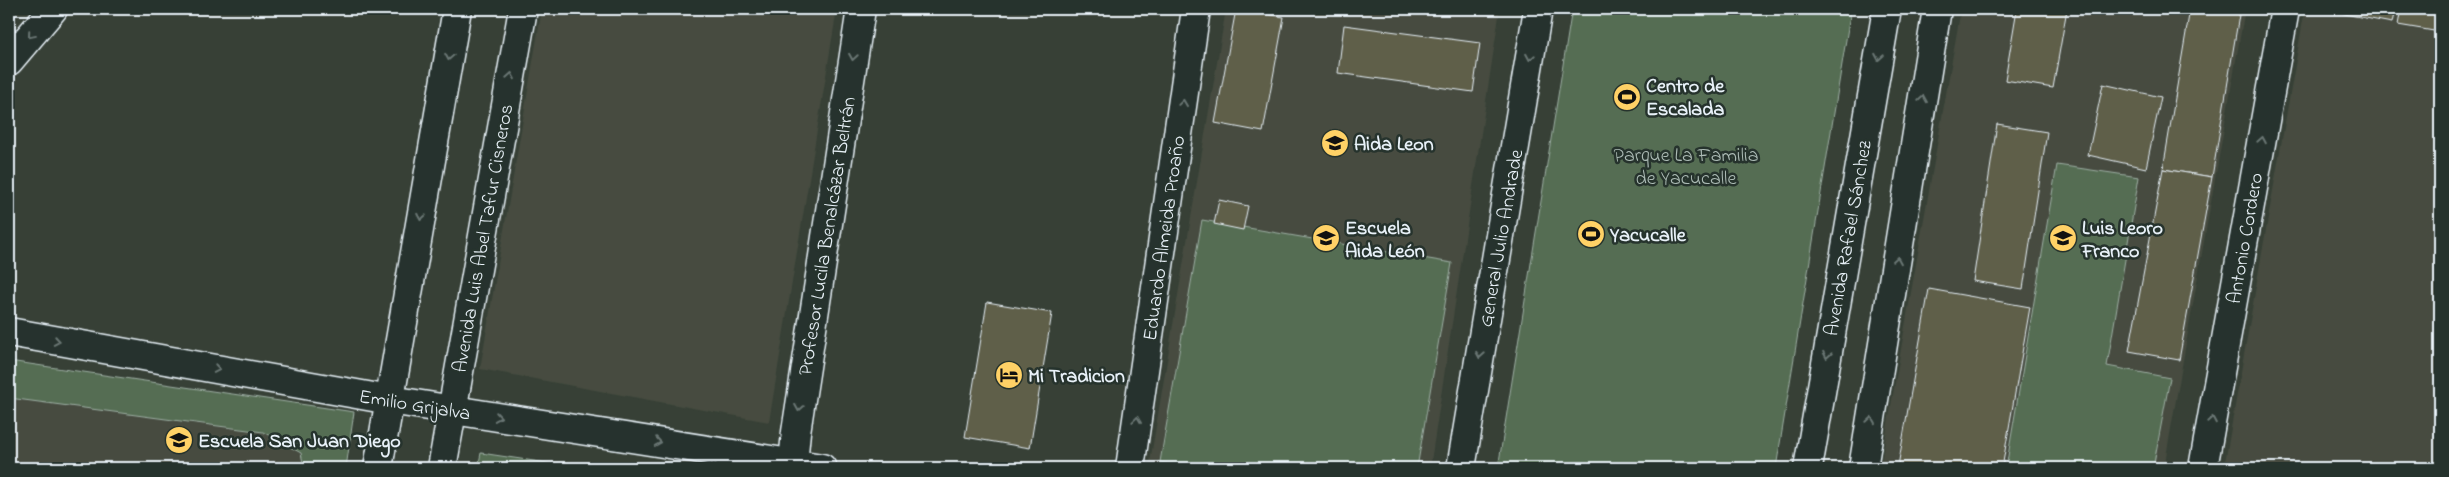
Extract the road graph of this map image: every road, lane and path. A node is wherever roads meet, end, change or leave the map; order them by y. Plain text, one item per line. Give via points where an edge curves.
1 (53, 9) edge
2 (457, 9) edge
3 (523, 9) edge
4 (861, 9) edge
5 (1196, 9) edge
6 (1538, 9) edge
7 (1887, 9) edge
8 (1937, 9) edge
9 (2285, 9) edge
10 (9, 62) edge
11 (9, 332) edge
12 (390, 400) junction
13 (451, 409) junction
14 (793, 463) junction
15 (378, 468) edge
16 (442, 468) edge
17 (822, 468) edge
18 (1130, 468) edge
19 (1461, 468) edge
20 (1808, 468) edge
21 (1863, 468) edge
22 (2203, 468) edge

1 -> 10 street
2 -> 12 street
13 -> 3 street, Avenida Luis Abel Tafur Cisneros
4 -> 14 street, Profesor Lucila Benalcázar Beltrán
18 -> 5 street, Eduardo Almeida Proaño
6 -> 19 street, General Julio Andrade
7 -> 20 street, Avenida Rafael Sánchez
21 -> 8 street
22 -> 9 street, Antonio Cordero
11 -> 12 street, Emilio Grijalva
12 - 13 street, Emilio Grijalva
12 - 15 street
13 -> 14 street, Emilio Grijalva
13 - 16 street, Avenida Luis Abel Tafur Cisneros
14 - 17 street, Emilio Grijalva

